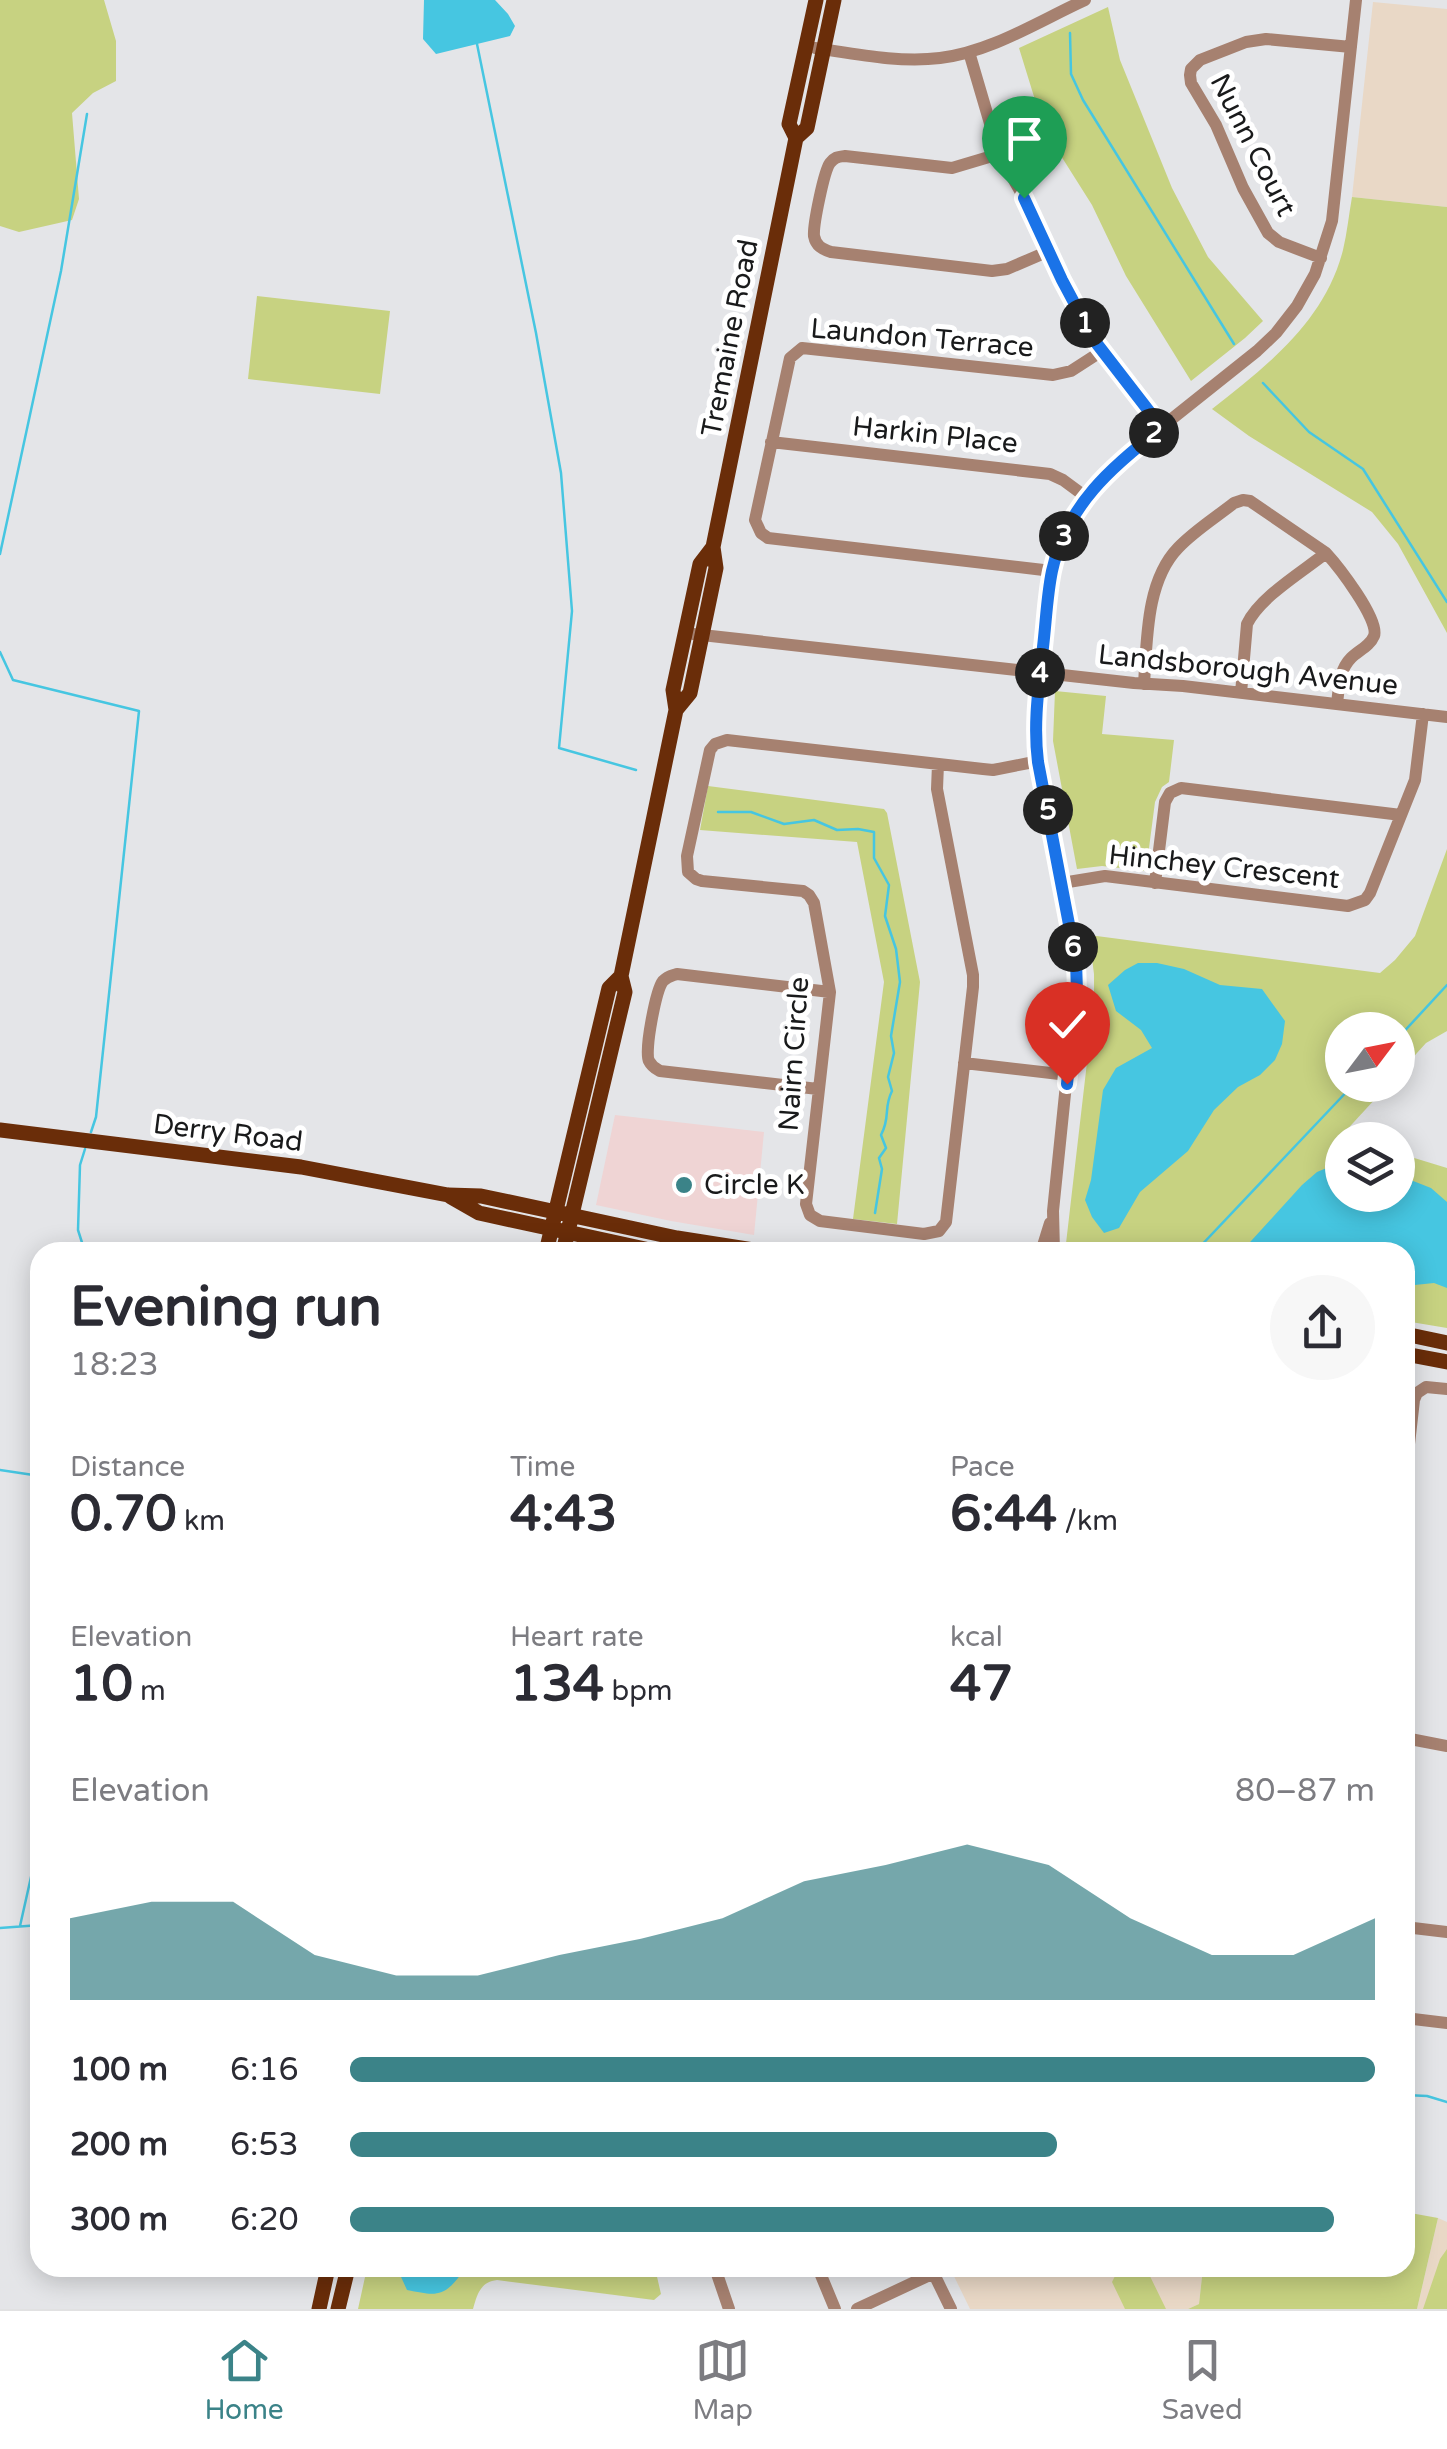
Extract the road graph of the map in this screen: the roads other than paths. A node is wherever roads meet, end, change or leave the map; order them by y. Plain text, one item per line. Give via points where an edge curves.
1 (816, 0) edge
2 (834, 0) edge
3 (1085, 0) edge
4 (1356, 0) edge
5 (805, 47) junction
6 (1351, 47) junction
7 (823, 49) junction
8 (969, 52) junction
9 (796, 138) junction
10 (1000, 154) junction
11 (1049, 251) junction
12 (1321, 258) junction
13 (1102, 351) junction
14 (1162, 428) junction
15 (771, 442) junction
16 (1086, 496) junction
17 (1326, 554) junction
18 (1052, 571) junction
19 (693, 634) junction
20 (1040, 673) junction
21 (1144, 684) junction
22 (1241, 692) junction
23 (1337, 704) junction
24 (1423, 714) junction
25 (1447, 718) edge
26 (1038, 762) junction
27 (938, 764) junction
28 (1401, 815) junction
29 (1062, 883) junction
30 (1155, 883) junction
31 (830, 992) junction
32 (964, 1063) junction
33 (1068, 1075) junction
34 (818, 1089) junction
35 (0, 1130) edge
36 (448, 1195) junction
37 (1054, 1211) junction
38 (563, 1214) junction
39 (559, 1231) junction
40 (552, 1242) edge
41 (561, 1242) edge
42 (611, 1242) edge
43 (702, 1242) edge
44 (1045, 1242) edge
45 (1054, 1242) edge
46 (1415, 1336) edge
47 (1447, 1343) edge
48 (1415, 1356) edge
49 (1447, 1362) edge
50 (1447, 1389) edge
51 (1415, 1398) edge
52 (1415, 1740) edge
53 (1447, 1746) edge
54 (1415, 1928) edge
55 (1447, 1932) edge
56 (1415, 2019) edge
57 (1447, 2023) edge
58 (326, 2277) edge
59 (346, 2277) edge
60 (718, 2277) edge
61 (822, 2277) edge
62 (919, 2277) edge
63 (936, 2277) edge
64 (320, 2309) edge
65 (338, 2309) edge
66 (729, 2309) edge
67 (836, 2309) edge
68 (857, 2309) edge
69 (951, 2309) edge

1 - 5 main road, Tremaine Road
2 - 7 main road, Tremaine Road
3 - 8 street
4 - 6 street
5 - 7 street
5 - 9 main road, Tremaine Road via 789,124
6 - 12 street via 1334,203
6 - 12 street, Nunn Court via 1246,42 1200,60 1190,75 1268,233
7 - 8 street via 914,60
7 - 9 main road, Tremaine Road via 806,128
8 - 10 street
9 - 19 main road, Tremaine Road via 713,547 700,564
10 - 11 street
10 - 11 street via 956,168 836,157 827,168 815,240 831,252 992,271
11 - 13 street
12 - 14 street via 1276,333
13 - 14 street
13 - 15 street, Laundon Terrace via 1053,376 802,348 790,358
14 - 16 street
15 - 16 street, Harkin Place via 1050,474
15 - 18 street, Laundon Terrace via 755,520 768,538
16 - 18 street
17 - 21 street via 1250,501 1234,503 1179,546 1159,576
17 - 22 street via 1251,616
17 - 23 street via 1376,632 1343,669
18 - 20 street
19 - 20 street, Landsborough Avenue
19 - 38 main road, Tremaine Road via 673,690 676,710 621,976 625,992
20 - 21 street, Landsborough Avenue
20 - 26 street
21 - 22 street, Landsborough Avenue
22 - 23 street, Landsborough Avenue
23 - 24 street, Landsborough Avenue
24 - 25 street, Landsborough Avenue
24 - 28 street, Hinchey Crescent via 1414,780
26 - 27 street, Nairn Circle via 993,770
26 - 29 street
27 - 31 street, Nairn Circle via 727,740 710,750 688,872 696,879 809,895
27 - 32 street, Nairn Circle via 937,789 973,975
28 - 30 street, Hinchey Crescent via 1370,894 1354,905
28 - 30 street via 1181,788 1167,796
29 - 30 street, Hinchey Crescent via 1105,876
29 - 33 street via 1077,977
31 - 34 street, Nairn Circle
31 - 34 street via 677,974 660,987 646,1049 660,1071
32 - 33 street
32 - 34 street, Nairn Circle via 946,1222 933,1234 810,1215
33 - 37 street
35 - 36 main road, Derry Road via 301,1166
36 - 38 main road, Derry Road
36 - 39 main road, Derry Road via 479,1213
37 - 44 street
37 - 45 street
38 - 39 main road, Tremaine Road
38 - 43 main road, Derry Road
39 - 40 main road, Tremaine Road
39 - 41 main road, Tremaine Road
39 - 42 main road, Derry Road
46 - 47 main road
48 - 49 main road
50 - 51 street via 1426,1386
52 - 53 street
54 - 55 street
56 - 57 street
58 - 64 main road
59 - 65 main road
60 - 66 street
61 - 67 street
62 - 68 street
63 - 69 street

